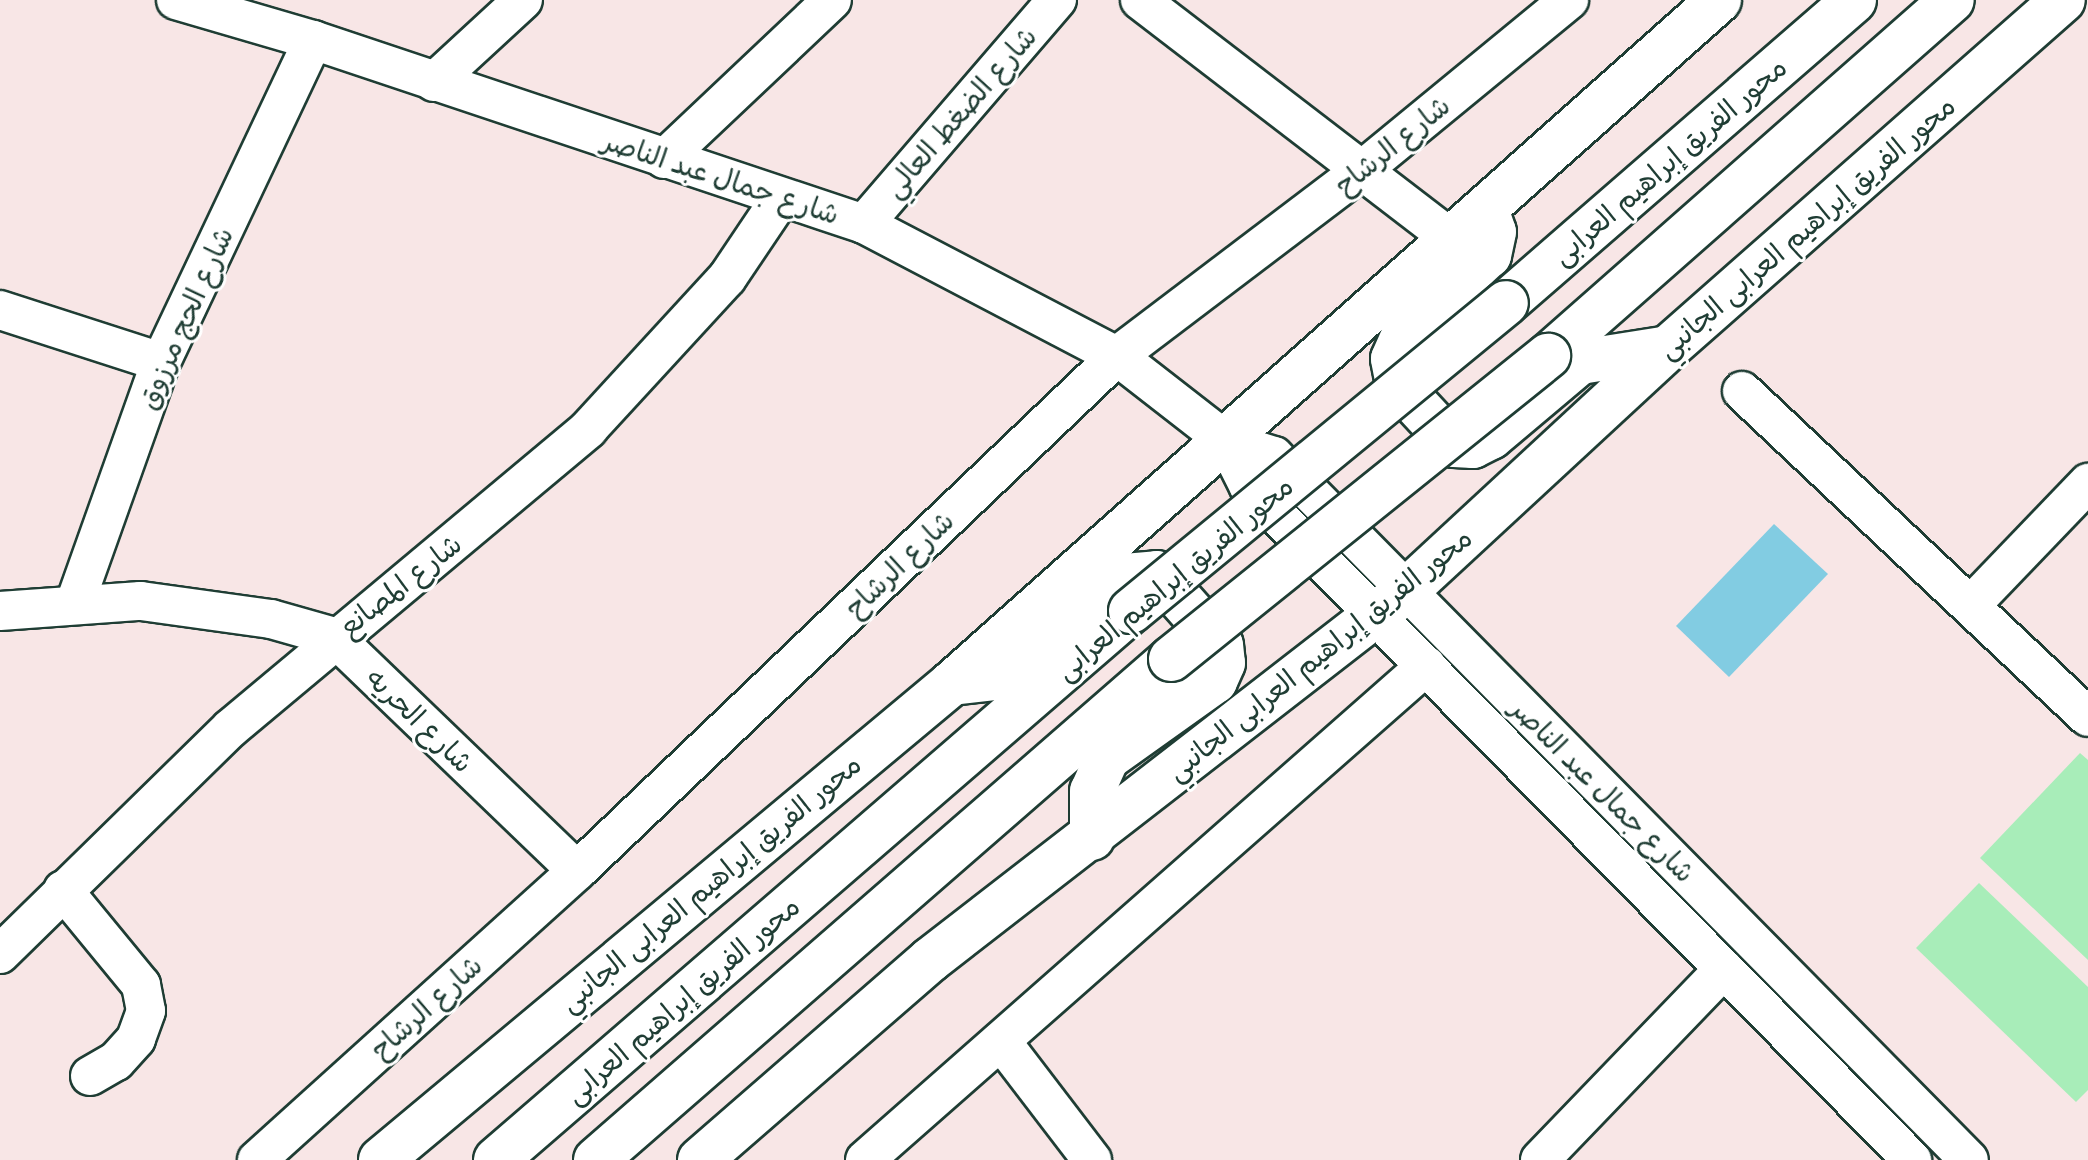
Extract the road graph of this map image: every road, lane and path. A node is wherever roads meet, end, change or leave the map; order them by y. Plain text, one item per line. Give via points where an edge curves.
1 (176, 0) edge
2 (523, 0) edge
3 (832, 0) edge
4 (1057, 0) edge
5 (1140, 0) edge
6 (1569, 0) edge
7 (1719, 0) edge
8 (1854, 0) edge
9 (1952, 0) edge
10 (2063, 0) edge
11 (313, 40) junction
12 (434, 82) junction
13 (664, 159) junction
14 (1362, 170) junction
15 (780, 199) junction
16 (1486, 209) junction
17 (864, 224) junction
18 (1452, 239) junction
19 (0, 310) edge
20 (1668, 348) junction
21 (1117, 356) junction
22 (161, 362) junction
23 (1742, 391) dead end
24 (1226, 441) junction
25 (2088, 483) edge
26 (75, 603) junction
27 (1391, 603) junction
28 (1972, 604) junction
29 (0, 611) edge
30 (334, 637) junction
31 (1426, 666) junction
32 (952, 683) junction
33 (2088, 717) edge
34 (1092, 838) junction
35 (577, 871) junction
36 (63, 890) junction
37 (0, 954) edge
38 (1724, 969) junction
39 (1001, 1041) junction
40 (90, 1076) dead end
41 (257, 1160) edge
42 (381, 1160) edge
43 (496, 1160) edge
44 (596, 1160) edge
45 (700, 1160) edge
46 (865, 1160) edge
47 (1092, 1160) edge
48 (1540, 1160) edge
49 (1912, 1160) edge
50 (1969, 1160) edge

1 - 11 street, شارع جمال عبد الناصر
2 - 12 street
3 - 13 street
4 - 17 street, شارع الضغط العالي
5 - 14 street
6 - 14 street, شارع الرشاح
7 - 16 street, محور الفريق إبراهيم العرابى الجانبي
8 - 43 street, محور الفريق إبراهيم العرابى, bridge via 1506,303 1131,611
9 - 44 street, bridge via 1548,356 1171,659
10 - 20 street, محور الفريق إبراهيم العرابى الجانبي
11 - 12 street, شارع جمال عبد الناصر
11 - 22 street, شارع الحج مرزوق
12 - 13 street, شارع جمال عبد الناصر
13 - 15 street, شارع جمال عبد الناصر
14 - 18 street
14 - 21 street, شارع الرشاح
15 - 17 street, شارع جمال عبد الناصر
15 - 30 street, شارع المصانع via 727,278 588,429
16 - 18 street, محور الفريق إبراهيم العرابى الجانبي
16 - 20 street via 1494,232 1489,255 1404,334 1393,359 1398,385 1454,445 1473,446 1491,437 1580,362
17 - 21 street, شارع جمال عبد الناصر
18 - 24 street, محور الفريق إبراهيم العرابى الجانبي
19 - 22 street
20 - 27 street, محور الفريق إبراهيم العرابى الجانبي
21 - 24 street, شارع جمال عبد الناصر
21 - 35 street, شارع الرشاح
22 - 26 street, شارع الحج مرزوق
23 - 28 street
24 - 27 street, شارع جمال عبد الناصر via 1274,456
24 - 32 street, محور الفريق إبراهيم العرابى الجانبي
25 - 28 street
26 - 29 street
26 - 30 street via 206,607
27 - 31 street, شارع جمال عبد الناصر
27 - 34 street, محور الفريق إبراهيم العرابى الجانبي
27 - 50 street, شارع جمال عبد الناصر
28 - 33 street
30 - 35 street, شارع الحريه
30 - 36 street, شارع المصانع
31 - 38 street, شارع جمال عبد الناصر
31 - 39 street
32 - 34 street via 1005,677 1125,576 1157,573 1221,645 1223,663 1215,681 1107,758 1092,791
32 - 42 street, محور الفريق إبراهيم العرابى الجانبي
34 - 45 street, محور الفريق إبراهيم العرابى الجانبي via 930,960
35 - 41 street, شارع الرشاح
36 - 37 street, شارع المصانع
36 - 40 street via 141,985 146,1011 136,1039 116,1061
38 - 48 street
38 - 49 street, شارع جمال عبد الناصر
39 - 46 street
39 - 47 street

